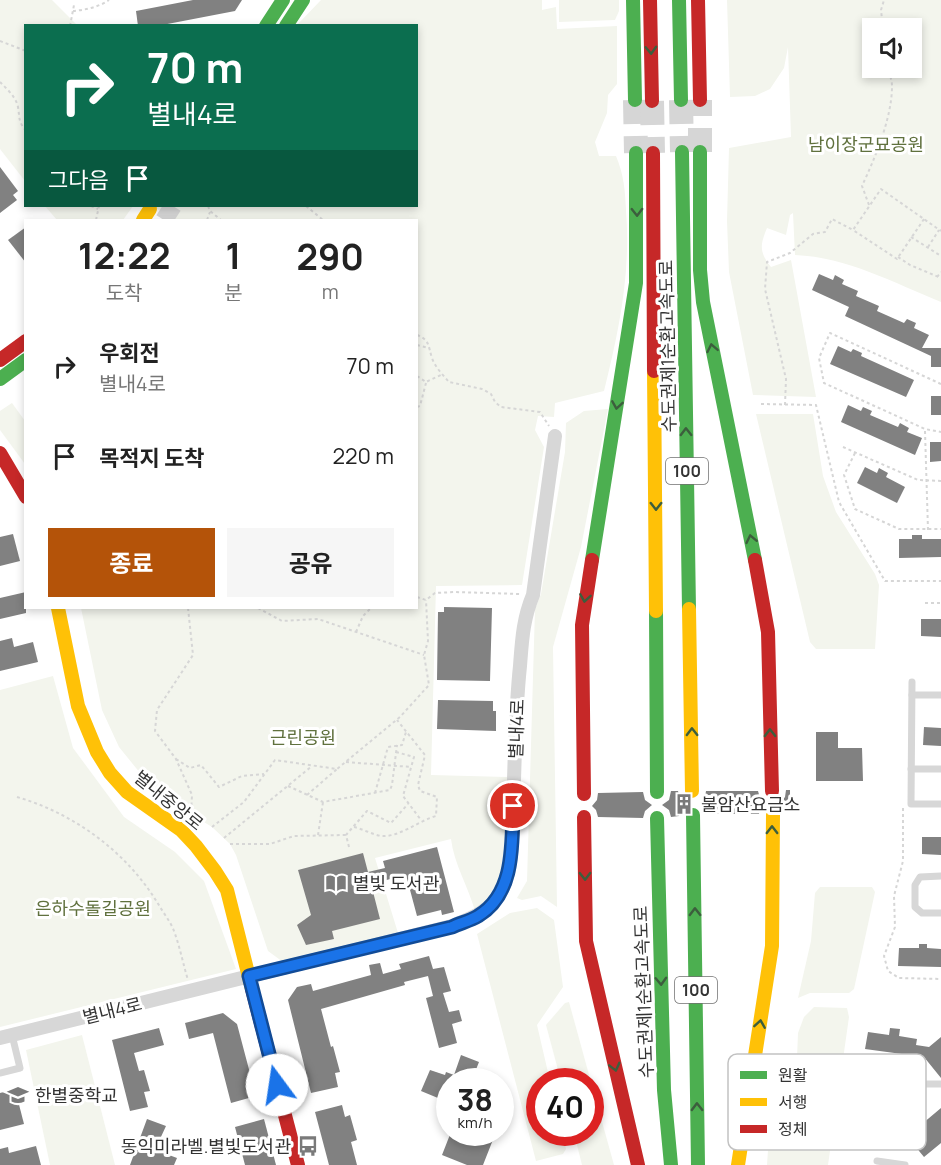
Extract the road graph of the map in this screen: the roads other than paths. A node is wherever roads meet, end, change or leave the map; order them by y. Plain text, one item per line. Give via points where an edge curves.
1 (283, 0) edge
2 (303, 0) edge
3 (633, 0) edge
4 (650, 0) edge
5 (679, 0) edge
6 (698, 0) edge
7 (267, 24) edge
8 (287, 24) edge
9 (635, 100) tunnel mouth
10 (681, 100) tunnel mouth
11 (700, 100) tunnel mouth
12 (652, 101) tunnel mouth
13 (682, 152) tunnel mouth
14 (700, 152) tunnel mouth
15 (636, 153) tunnel mouth
16 (653, 153) tunnel mouth
17 (24, 342) edge
18 (0, 360) edge
19 (24, 361) edge
20 (0, 379) edge
21 (555, 436) road end
22 (0, 453) edge
23 (24, 494) edge
24 (58, 609) edge
25 (912, 682) dead end
26 (912, 695) junction
27 (941, 695) edge
28 (912, 769) junction
29 (941, 769) edge
30 (693, 791) dead end
31 (772, 791) dead end
32 (657, 792) dead end
33 (584, 794) dead end
34 (941, 804) edge
35 (772, 814) dead end
36 (693, 815) dead end
37 (584, 817) dead end
38 (657, 818) dead end
39 (941, 876) edge
40 (941, 913) edge
41 (249, 976) junction
42 (6, 1037) edge
43 (755, 1054) edge
44 (0, 1073) edge
45 (740, 1150) edge
46 (877, 1161) dead end
47 (298, 1165) edge
48 (638, 1165) edge
49 (671, 1165) edge
50 (698, 1165) edge
51 (738, 1165) edge
52 (905, 1165) edge

1 - 7 main road
2 - 8 main road
3 - 9 main road
4 -> 12 main road
5 - 10 main road
6 - 11 main road
30 -> 13 main road, 수도권제1순환고속도로 / 100
31 -> 14 main road via 768,632 703,302
15 -> 33 main road via 636,283 582,625
16 -> 32 main road, 수도권제1순환고속도로 / 100
17 - 18 main road
19 - 20 main road
21 - 41 street, 별내4로 via 533,594 525,614 510,860 502,889 478,916 452,927
22 - 23 main road
24 - 41 main road, 별내중앙로 via 86,734 126,792 192,840 211,862 227,890
25 - 26 lane
26 - 27 lane
26 - 28 lane
28 - 29 lane
28 - 34 lane via 911,804
43 -> 35 main road via 772,946
50 -> 36 main road, 100
37 -> 48 main road via 586,941
38 -> 49 main road, 수도권제1순환고속도로 / 100 via 664,1090
39 - 40 lane via 920,877 915,885 915,907 922,913
41 - 42 street, 별내4로
41 - 47 main road, 별내중앙로
42 - 44 lane via 20,1068
51 -> 45 main road
46 - 52 lane

